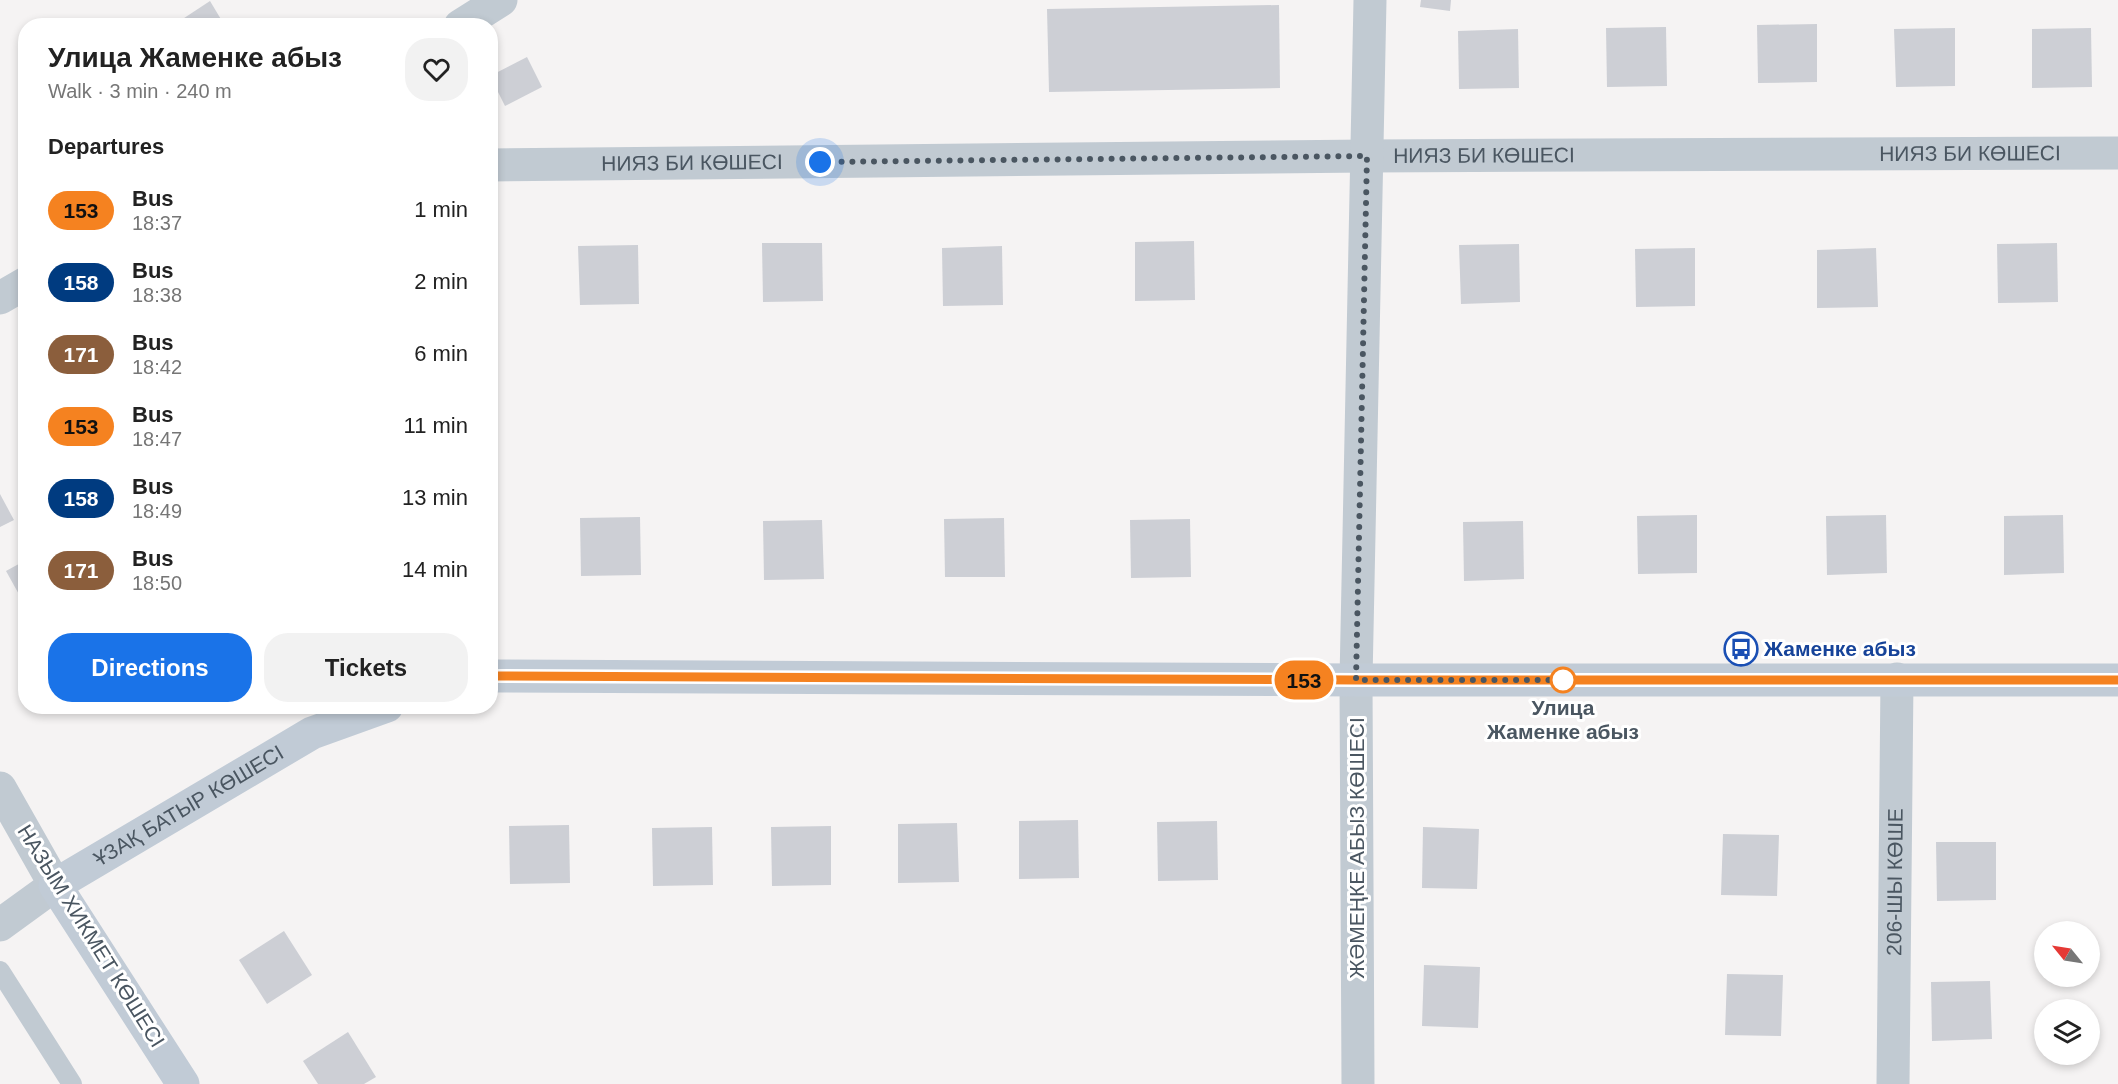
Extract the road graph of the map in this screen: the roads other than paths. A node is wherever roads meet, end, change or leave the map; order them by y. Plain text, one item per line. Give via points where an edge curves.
1 (501, 0) edge
2 (1370, 0) edge
3 (473, 18) edge
4 (2118, 153) edge
5 (1367, 156) junction
6 (498, 165) edge
7 (18, 288) edge
8 (0, 298) edge
9 (498, 676) edge
10 (1897, 679) junction
11 (1356, 680) junction
12 (2118, 680) edge
13 (365, 714) edge
14 (0, 788) edge
15 (55, 885) junction
16 (0, 925) edge
17 (0, 971) edge
18 (72, 1084) edge
19 (183, 1084) edge
20 (1358, 1084) edge
21 (1893, 1084) edge

1 - 3 street
2 - 5 street, ЖӘМЕҢКЕ АБЫЗ КӨШЕСІ
4 - 5 street, НИЯЗ БИ КӨШЕСІ
5 - 6 street, НИЯЗ БИ КӨШЕСІ
5 - 11 street, ЖӘМЕҢКЕ АБЫЗ КӨШЕСІ
7 - 8 street
9 - 11 street
10 - 11 street
10 - 12 street
10 - 21 street, 206-ШЫ КӨШЕ
11 - 20 street, ЖӘМЕҢКЕ АБЫЗ КӨШЕСІ
13 - 15 street, ҰЗАҚ БАТЫР КӨШЕСІ via 312,733
14 - 15 street, НАЗЫМ ХИКМЕТ КӨШЕСІ
15 - 16 street, ҰЗАҚ БАТЫР КӨШЕСІ
15 - 19 street, НАЗЫМ ХИКМЕТ КӨШЕСІ
17 - 18 lane

